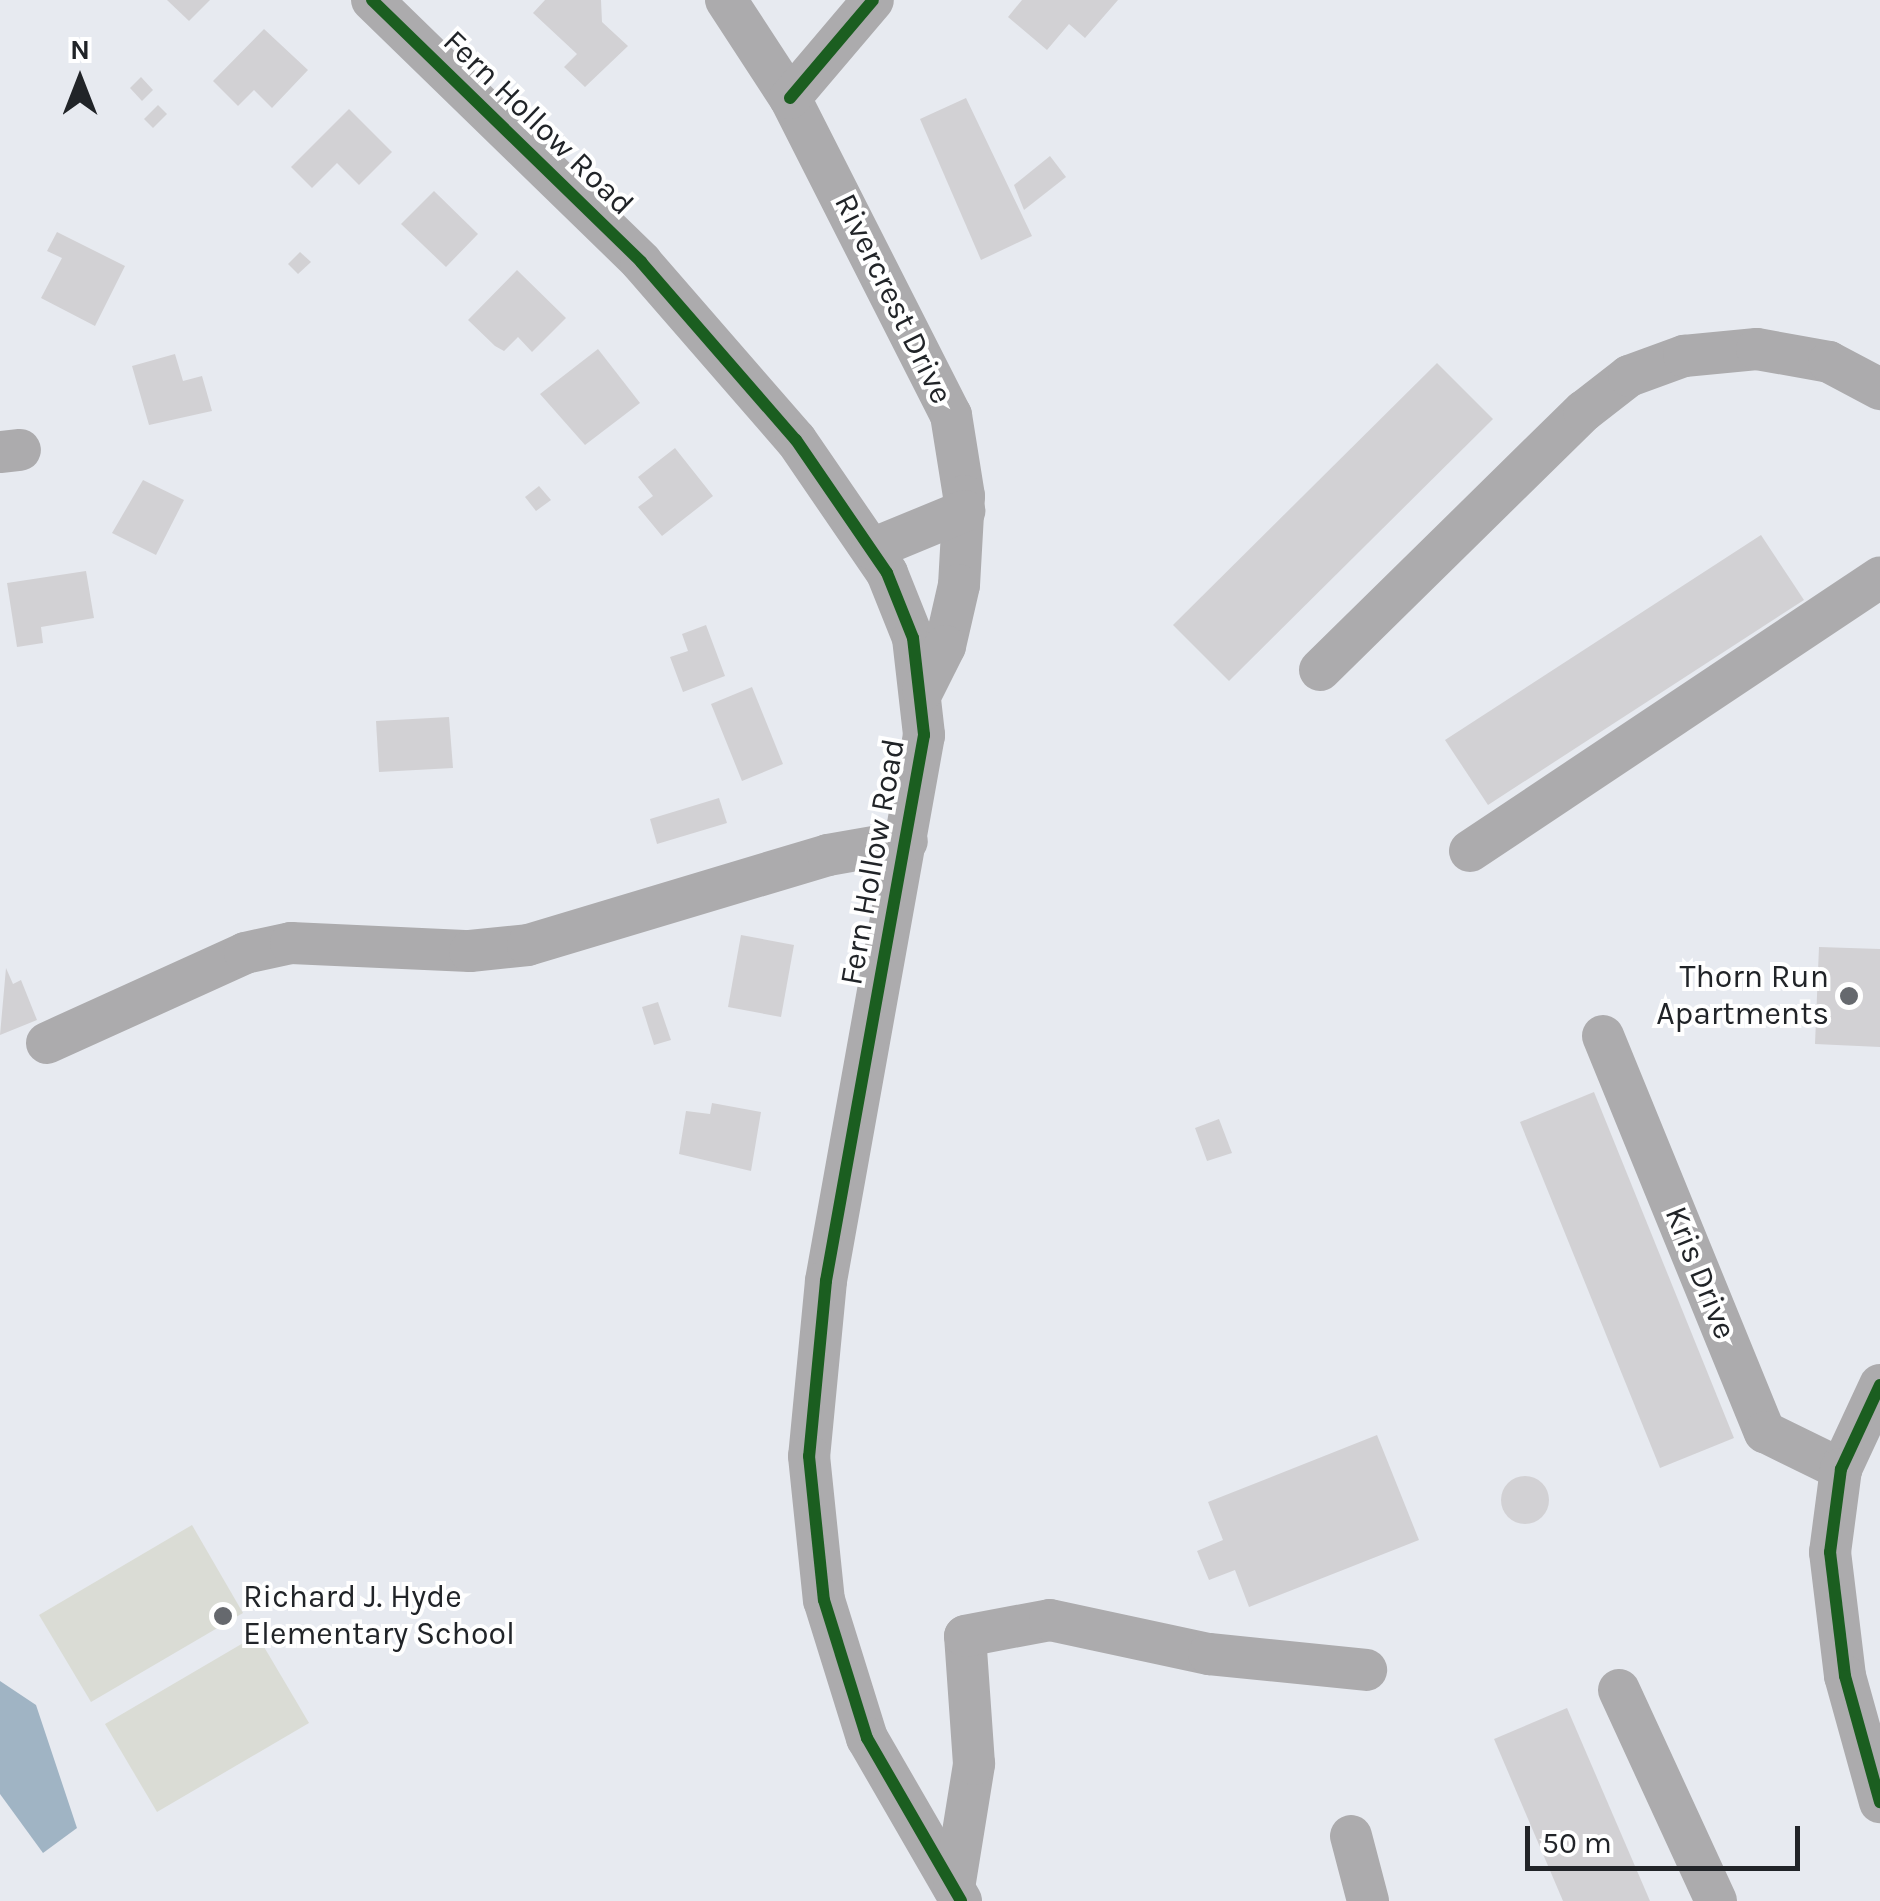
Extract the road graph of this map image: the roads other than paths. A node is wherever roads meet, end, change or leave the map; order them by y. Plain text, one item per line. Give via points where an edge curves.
1 (372, 0) edge
2 (726, 0) edge
3 (873, 0) edge
4 (790, 98) junction
5 (1880, 389) edge
6 (964, 511) junction
7 (872, 549) junction
8 (1880, 578) edge
9 (1320, 670) dead end
10 (923, 690) junction
11 (907, 841) junction
12 (1470, 851) dead end
13 (1603, 1036) dead end
14 (47, 1044) dead end
15 (1880, 1385) edge
16 (1840, 1469) junction
17 (1366, 1670) dead end
18 (1619, 1690) dead end
19 (1880, 1802) edge
20 (1351, 1836) dead end
21 (958, 1895) edge
22 (1368, 1901) edge
23 (1716, 1901) edge

1 - 7 street, Fern Hollow Road via 640,262 796,440
2 - 4 street, Rivercrest Drive
3 - 4 street
4 - 6 street, Rivercrest Drive via 935,373 960,452
5 - 9 street via 1829,362 1757,350 1684,356 1629,376 1584,410
6 - 7 street
6 - 10 street, Rivercrest Drive via 954,617
7 - 10 street, Fern Hollow Road via 902,604
8 - 12 street
10 - 11 street, Fern Hollow Road
11 - 14 street via 828,855 528,944 470,951 292,943 245,953
11 - 21 street, Fern Hollow Road via 829,1262 809,1456 824,1600 867,1738
13 - 16 street, Kris Drive via 1766,1432
15 - 16 street
16 - 19 street via 1830,1552 1845,1676
17 - 21 street via 1209,1654 1050,1620 965,1636 974,1764
18 - 23 street
20 - 22 street

